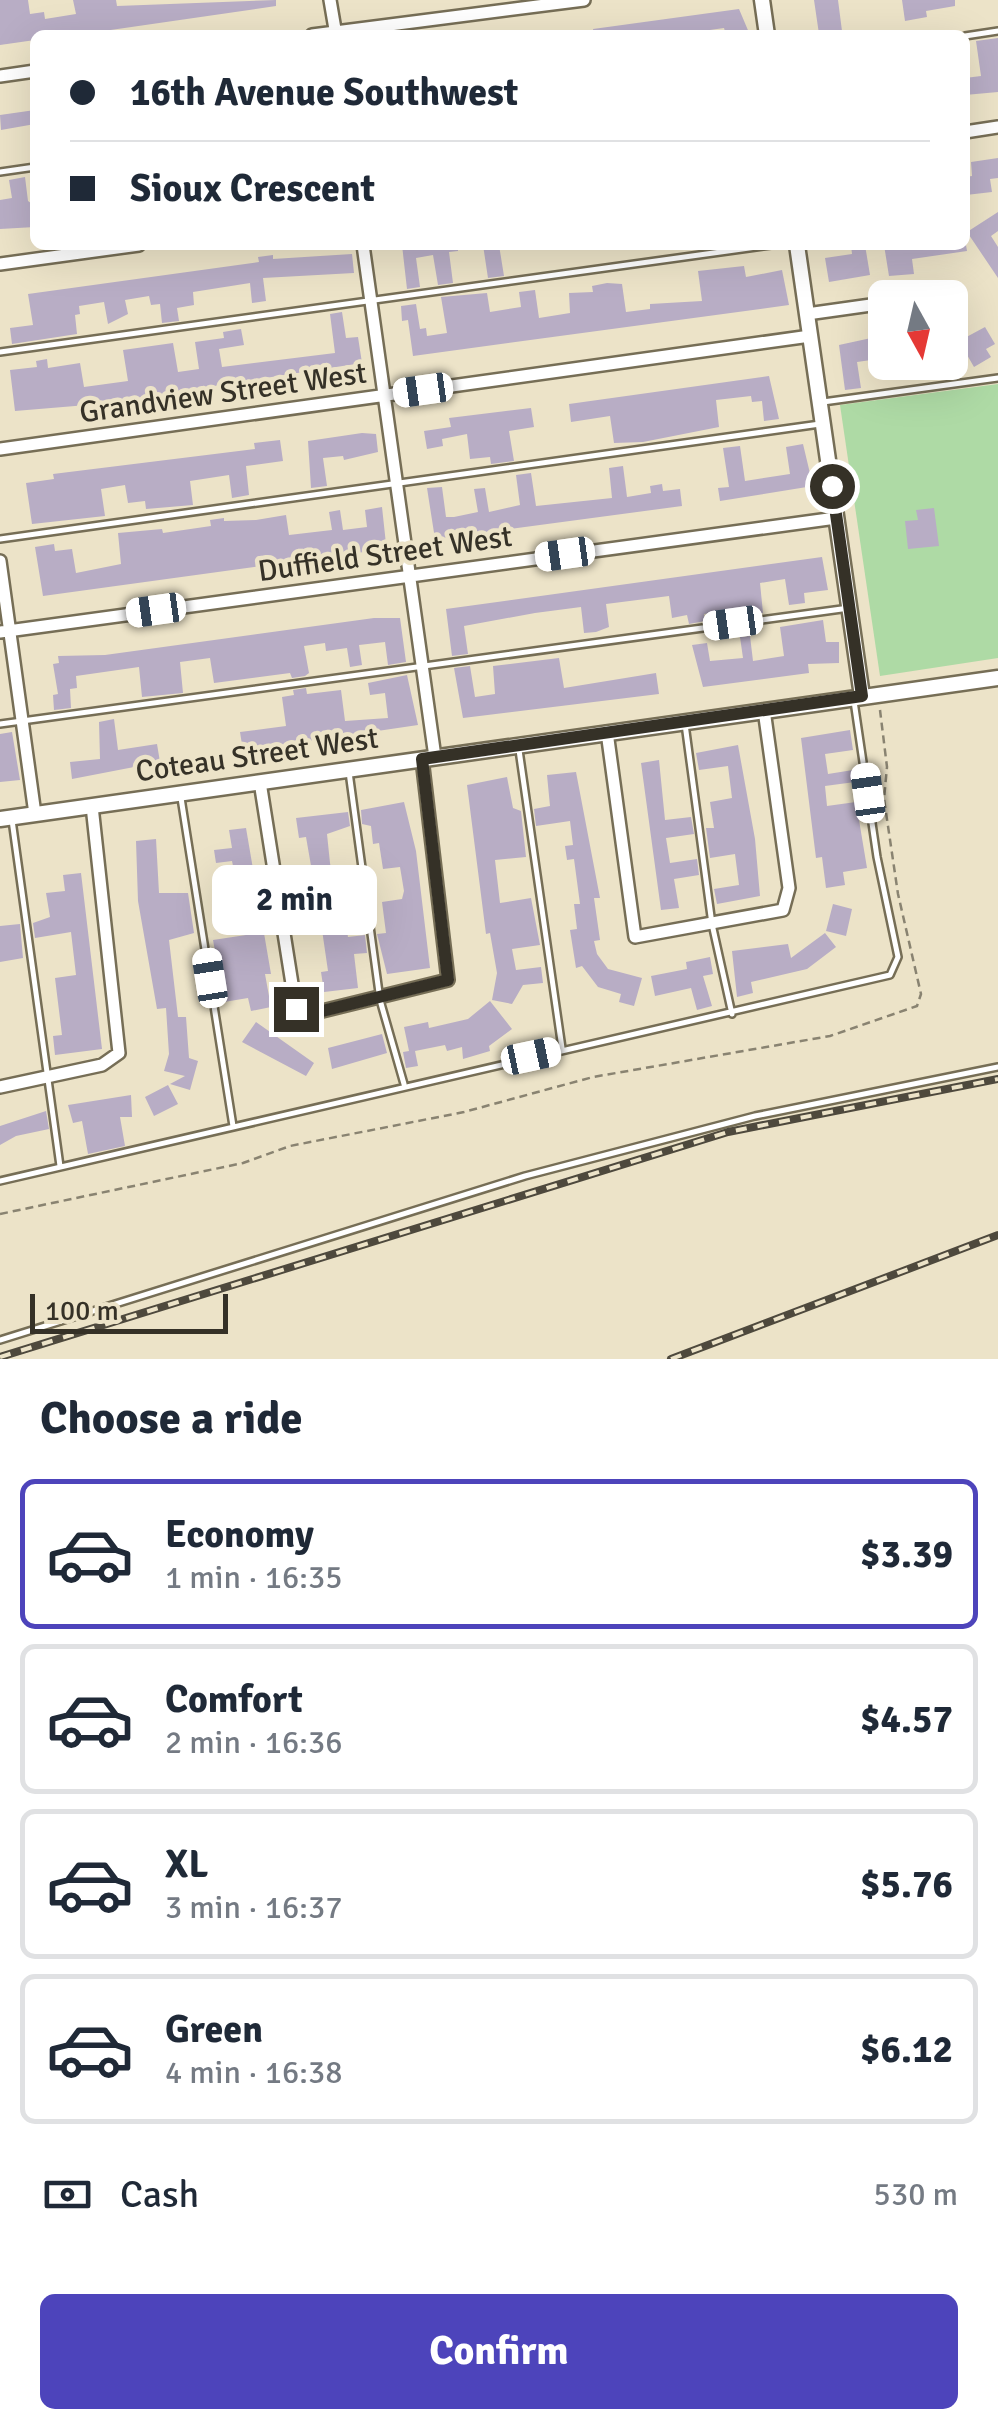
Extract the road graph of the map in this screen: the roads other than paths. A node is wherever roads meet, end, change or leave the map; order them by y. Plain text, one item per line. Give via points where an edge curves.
1 (330, 0) edge
2 (584, 0) edge
3 (762, 0) edge
4 (335, 30) edge
5 (365, 30) edge
6 (767, 30) edge
7 (998, 31) edge
8 (970, 35) edge
9 (30, 72) edge
10 (0, 76) edge
11 (998, 127) edge
12 (970, 131) edge
13 (30, 168) edge
14 (0, 172) edge
15 (103, 250) edge
16 (363, 250) edge
17 (735, 250) edge
18 (799, 250) edge
19 (0, 264) edge
20 (370, 300) junction
21 (868, 305) edge
22 (807, 314) junction
23 (810, 336) junction
24 (0, 352) edge
25 (998, 378) edge
26 (384, 396) junction
27 (820, 402) junction
28 (823, 423) junction
29 (0, 450) edge
30 (397, 486) junction
31 (836, 518) junction
32 (0, 539) edge
33 (0, 561) edge
34 (410, 575) junction
35 (849, 608) junction
36 (5, 632) edge
37 (422, 664) junction
38 (998, 678) edge
39 (858, 697) junction
40 (764, 710) junction
41 (21, 721) junction
42 (684, 722) junction
43 (0, 724) edge
44 (606, 732) junction
45 (518, 746) junction
46 (429, 758) junction
47 (348, 769) junction
48 (260, 782) junction
49 (180, 794) junction
50 (92, 806) junction
51 (36, 814) junction
52 (6, 818) edge
53 (712, 924) junction
54 (380, 1000) junction
55 (732, 1014) junction
56 (562, 1048) junction
57 (998, 1067) edge
58 (45, 1078) junction
59 (404, 1084) junction
60 (0, 1087) edge
61 (233, 1126) junction
62 (60, 1166) junction
63 (0, 1181) edge
64 (0, 1340) edge

1 - 4 street
2 - 5 street
3 - 6 street
7 - 8 lane
9 - 10 street
11 - 12 street
13 - 14 lane
15 - 19 street
16 - 20 street
17 - 20 lane
18 - 22 street
20 - 24 lane
20 - 26 street
21 - 22 street
22 - 23 street
23 - 26 street, Grandview Street West
23 - 27 street
25 - 27 lane
26 - 29 street, Grandview Street West
26 - 30 street
27 - 28 street
28 - 30 lane
28 - 31 street
30 - 32 lane
30 - 34 street
31 - 34 street, Duffield Street West
31 - 35 street
33 - 36 street
34 - 36 street, Duffield Street West
34 - 37 street
35 - 37 lane
35 - 39 street
36 - 41 street
37 - 41 lane
37 - 46 street
38 - 39 street, Coteau Street West
39 - 40 street, Coteau Street West
39 - 55 lane via 877,857 898,957 890,975
40 - 42 street, Coteau Street West
40 - 53 street via 789,888 782,910
41 - 43 lane
41 - 51 street
42 - 44 street, Coteau Street West
42 - 53 lane
44 - 45 street, Coteau Street West
44 - 53 street via 635,937
45 - 46 street, Coteau Street West
45 - 56 lane
46 - 47 street, Coteau Street West
46 - 54 street via 448,980
47 - 48 street, Coteau Street West
47 - 54 lane
48 - 49 street, Coteau Street West
48 - 54 street via 296,1009 310,1014
49 - 50 street, Coteau Street West
49 - 61 lane
50 - 51 street, Coteau Street West
50 - 58 street via 119,1053 102,1065
51 - 52 street, Coteau Street West
52 - 58 lane
53 - 55 lane
54 - 59 lane
55 - 56 lane
56 - 59 lane
57 - 64 lane via 755,1116 525,1176
58 - 60 street
58 - 62 lane
59 - 61 lane
61 - 62 lane
62 - 63 lane

